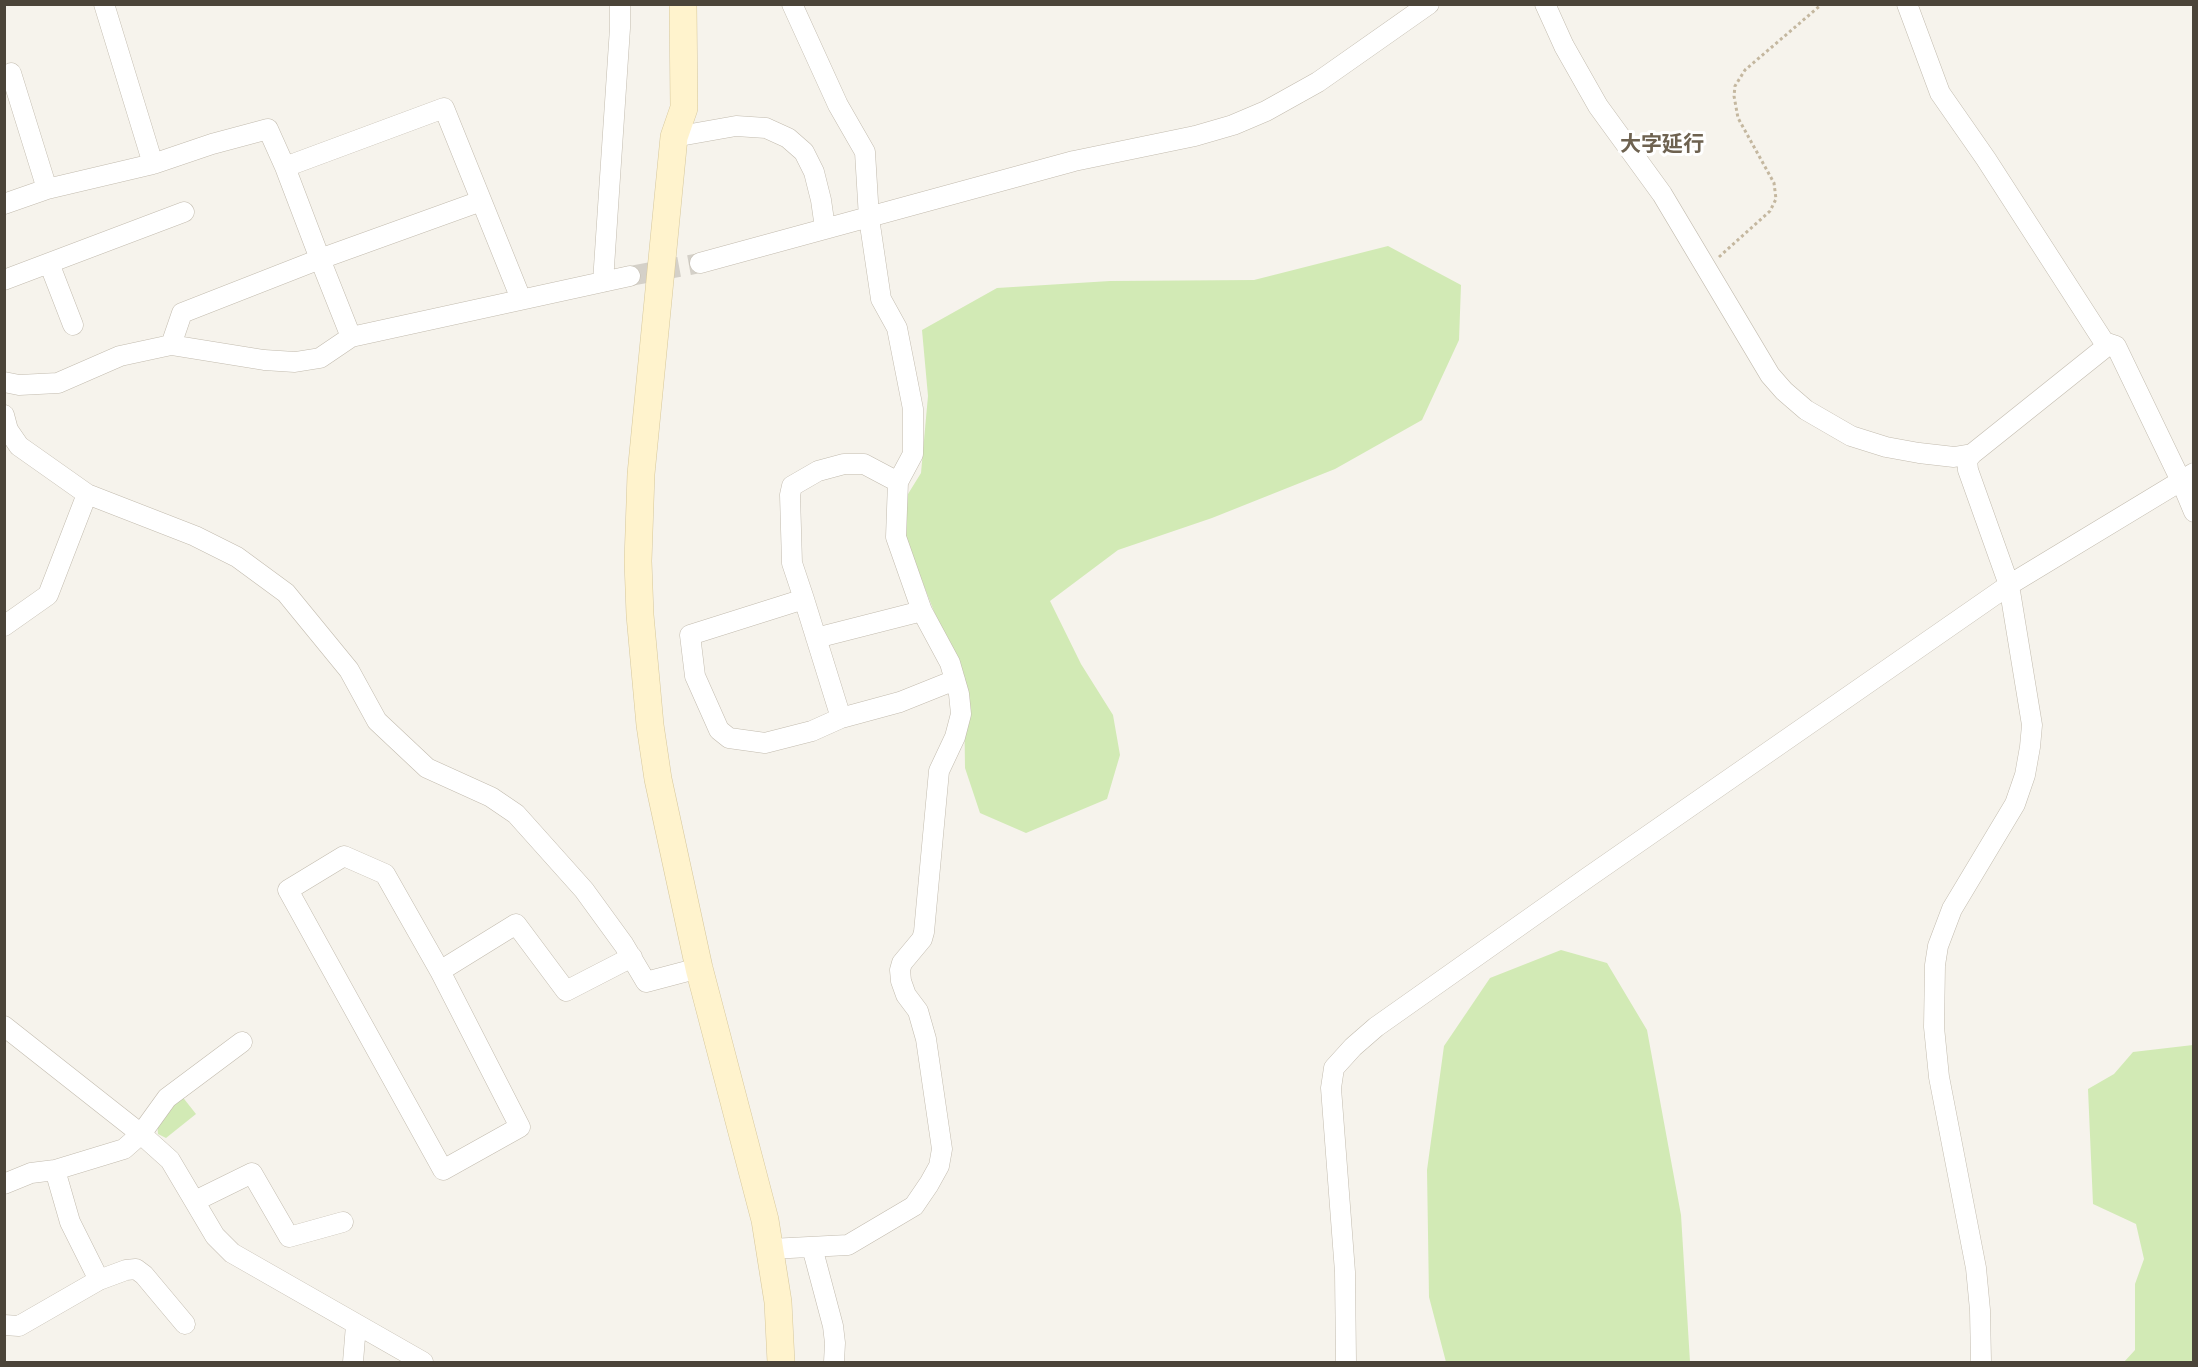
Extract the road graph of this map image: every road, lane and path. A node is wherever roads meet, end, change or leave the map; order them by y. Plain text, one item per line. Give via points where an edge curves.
1 (104, 4) edge
2 (620, 4) edge
3 (667, 4) edge
4 (682, 4) edge
5 (792, 4) edge
6 (1429, 4) edge
7 (1545, 4) edge
8 (1822, 4) edge
9 (1907, 4) edge
10 (12, 73) dead end
11 (674, 137) junction
12 (153, 164) junction
13 (285, 167) junction
14 (47, 189) junction
15 (482, 201) junction
16 (4, 204) edge
17 (184, 212) dead end
18 (869, 218) junction
19 (825, 228) junction
20 (320, 259) junction
21 (49, 263) junction
22 (700, 263) tunnel mouth
23 (1708, 268) junction
24 (630, 276) tunnel mouth
25 (4, 280) edge
26 (603, 282) junction
27 (521, 299) junction
28 (73, 325) dead end
29 (351, 337) junction
30 (2104, 342) junction
31 (171, 345) junction
32 (4, 382) edge
33 (4, 415) edge
34 (1972, 454) junction
35 (2187, 477) edge
36 (898, 482) junction
37 (87, 494) junction
38 (2193, 512) edge
39 (2008, 585) junction
40 (804, 599) junction
41 (922, 610) junction
42 (4, 626) edge
43 (816, 638) junction
44 (955, 680) junction
45 (841, 718) junction
46 (632, 957) junction
47 (699, 968) junction
48 (440, 971) junction
49 (4, 1026) edge
50 (242, 1042) dead end
51 (141, 1134) junction
52 (54, 1170) junction
53 (4, 1184) edge
54 (195, 1202) junction
55 (343, 1222) dead end
56 (812, 1247) junction
57 (770, 1250) junction
58 (99, 1280) junction
59 (185, 1324) dead end
60 (356, 1324) junction
61 (4, 1325) edge
62 (352, 1362) edge
63 (423, 1362) edge
64 (781, 1362) edge
65 (834, 1362) edge
66 (1346, 1362) edge
67 (1981, 1362) edge

1 - 12 street
2 - 26 street
3 - 11 street via 666,98
4 - 11 street via 684,108
5 - 18 street via 838,105 865,152
6 - 18 street via 1318,82 1233,125 1074,161
7 - 23 street via 1598,106 1662,194
8 - 23 path via 1745,70 1735,86 1738,118 1774,183 1776,199 1770,211
9 - 30 street via 1940,93
10 - 14 street
11 - 19 street via 736,126 766,128 788,138 804,152 814,172
11 - 47 street via 642,465 638,561 658,779
12 - 13 street via 268,129
12 - 14 street
13 - 15 street via 444,108
13 - 20 street
14 - 16 street
15 - 20 street
15 - 27 street
17 - 21 street
18 - 19 street
18 - 36 street via 881,300 897,328 913,409 913,453
19 - 22 street
20 - 29 street
20 - 31 street via 182,314
21 - 25 street
21 - 28 street
23 - 34 street via 1770,375 1806,410 1851,436 1886,447 1954,457
24 - 26 street
26 - 27 street
27 - 29 street
29 - 31 street via 320,358 295,362
30 - 34 street via 2107,346
30 - 35 street via 2116,346
31 - 32 street via 120,356 58,383 20,386
33 - 37 street via 19,446
34 - 39 street via 1968,470
35 - 38 street
35 - 39 street
36 - 40 street via 864,464 844,464 818,471 792,486 792,563
36 - 41 street via 896,537
37 - 42 street via 48,595
37 - 46 street via 195,536 237,557 286,593 349,670 377,721 427,768 491,797 516,814 584,890
39 - 66 street via 1376,1027 1334,1068 1331,1088 1345,1272
39 - 67 street via 2032,725 2025,775 2015,804 1952,909 1938,946 1933,988 1939,1077 1976,1268
40 - 43 street
40 - 45 street via 690,635 695,676 719,730 729,738 765,743 812,731
41 - 43 street
41 - 44 street
43 - 45 street
44 - 45 street via 900,702
44 - 56 street via 961,714 939,771 924,932 900,970 926,1039 942,1149 939,1166 914,1206 848,1245
46 - 47 street via 646,982
46 - 48 street via 566,991 516,924
47 - 57 street
48 - 48 street via 385,874 344,856 288,890 442,1170 520,1126
49 - 51 street
50 - 51 street via 217,1071 167,1098
51 - 52 street via 124,1149
51 - 54 street via 170,1160
52 - 53 street via 31,1173
52 - 58 street via 70,1221
54 - 55 street via 252,1173 290,1237
54 - 60 street via 214,1236 232,1253
56 - 57 street
56 - 65 street via 833,1326
57 - 64 street
58 - 59 street via 136,1269
58 - 61 street via 19,1326
60 - 62 street
60 - 63 street

